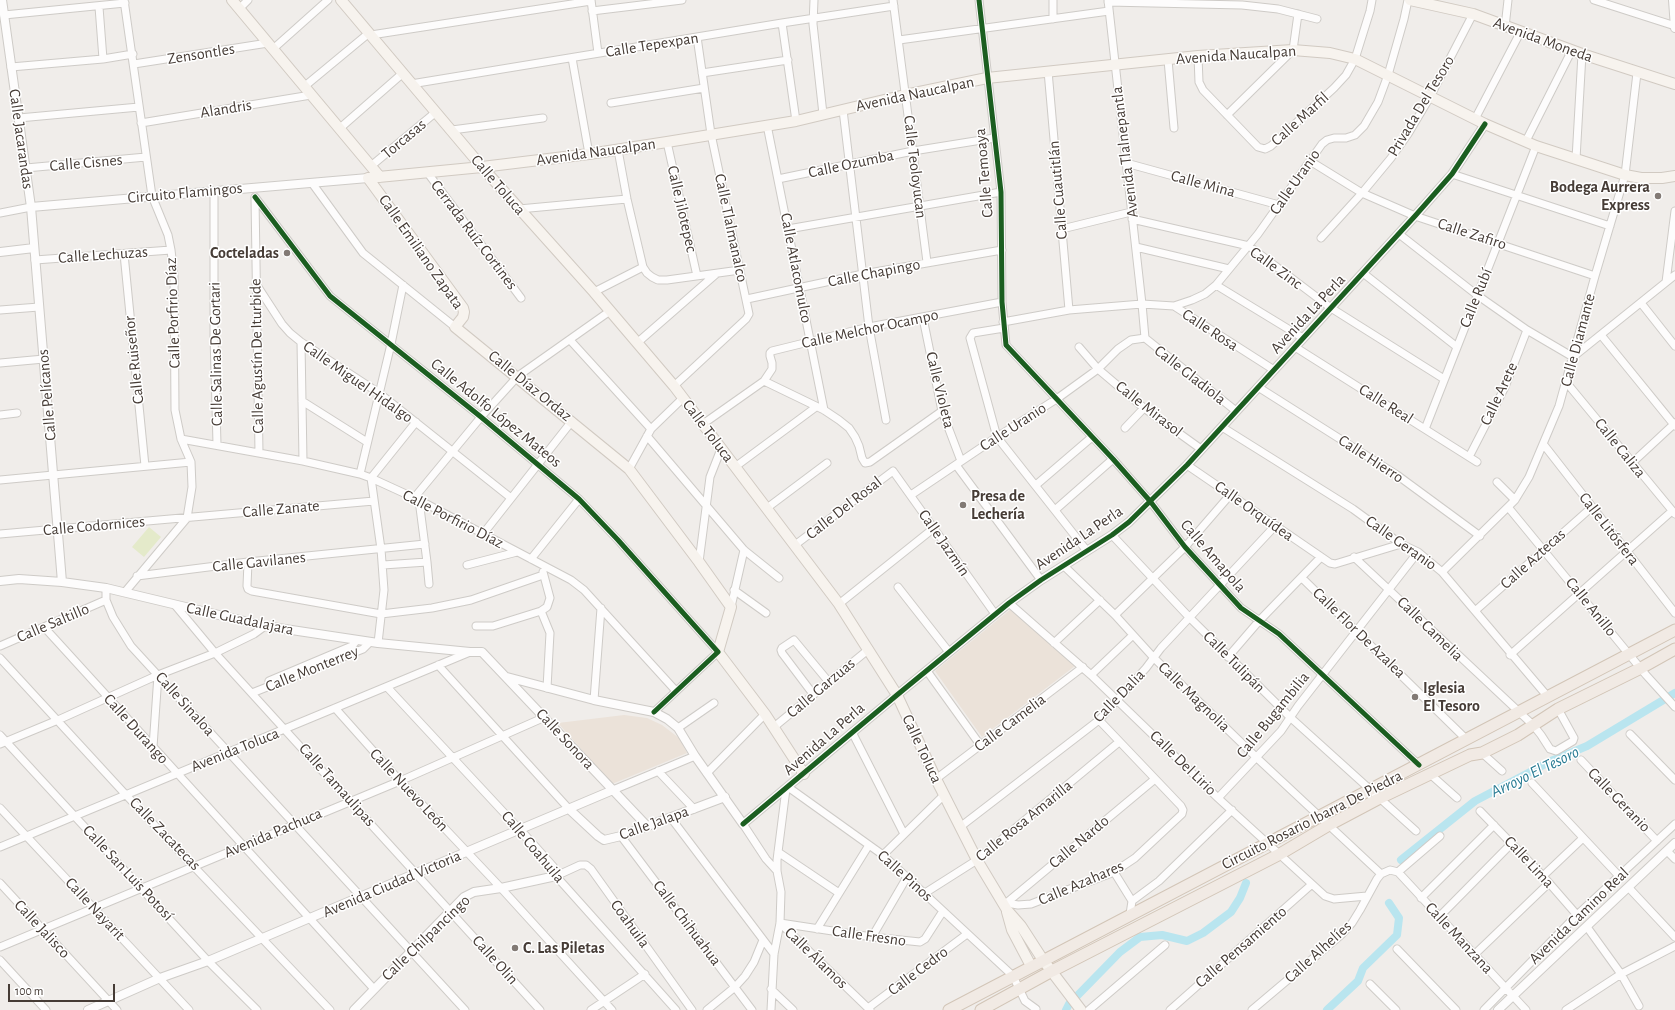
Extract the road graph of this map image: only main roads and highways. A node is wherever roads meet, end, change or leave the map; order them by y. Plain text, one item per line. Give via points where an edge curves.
1 (232, 0) edge
2 (344, 0) edge
3 (1409, 0) edge
4 (1675, 84) edge
5 (482, 167) junction
6 (1675, 176) edge
7 (380, 177) junction
8 (368, 178) joint
9 (455, 327) joint
10 (1675, 630) edge
11 (1675, 650) edge
12 (718, 652) joint
13 (804, 774) road end
14 (1006, 906) junction
15 (1043, 960) junction
16 (1031, 966) junction
17 (1052, 971) junction
18 (950, 1010) edge
19 (981, 1010) edge
20 (1081, 1010) edge

1 - 7 main road
2 - 5 main road, Calle Toluca
3 - 4 main road, Avenida Moneda via 1473,14 1636,73
5 - 6 main road, Avenida Naucalpan via 618,150 796,121 987,78 1198,56 1293,50 1330,53 1355,59 1485,124 1536,146 1625,175 1641,178
5 - 7 main road, Avenida Naucalpan
5 - 14 main road, Calle Toluca via 674,386 839,604 897,695 977,860
7 - 8 main road, Circuito Flamingos
8 - 9 main road, Calle Emiliano Zapata via 463,308 463,317
9 - 12 main road, Calle Díaz Ordaz via 629,469 731,607
10 - 15 main road, Circuito Rosario Ibarra De Piedra
11 - 17 main road via 1558,709 1518,735 1380,798 1280,854
12 - 13 main road, Calle Adolfo López Mateos via 765,714
14 - 15 main road, Calle Toluca
14 - 16 main road, Calle Toluca via 1012,930
15 - 16 main road, Circuito Rosario Ibarra De Piedra
15 - 17 main road
16 - 18 main road, Circuito Rosario Ibarra De Piedra
17 - 19 main road
17 - 20 main road

